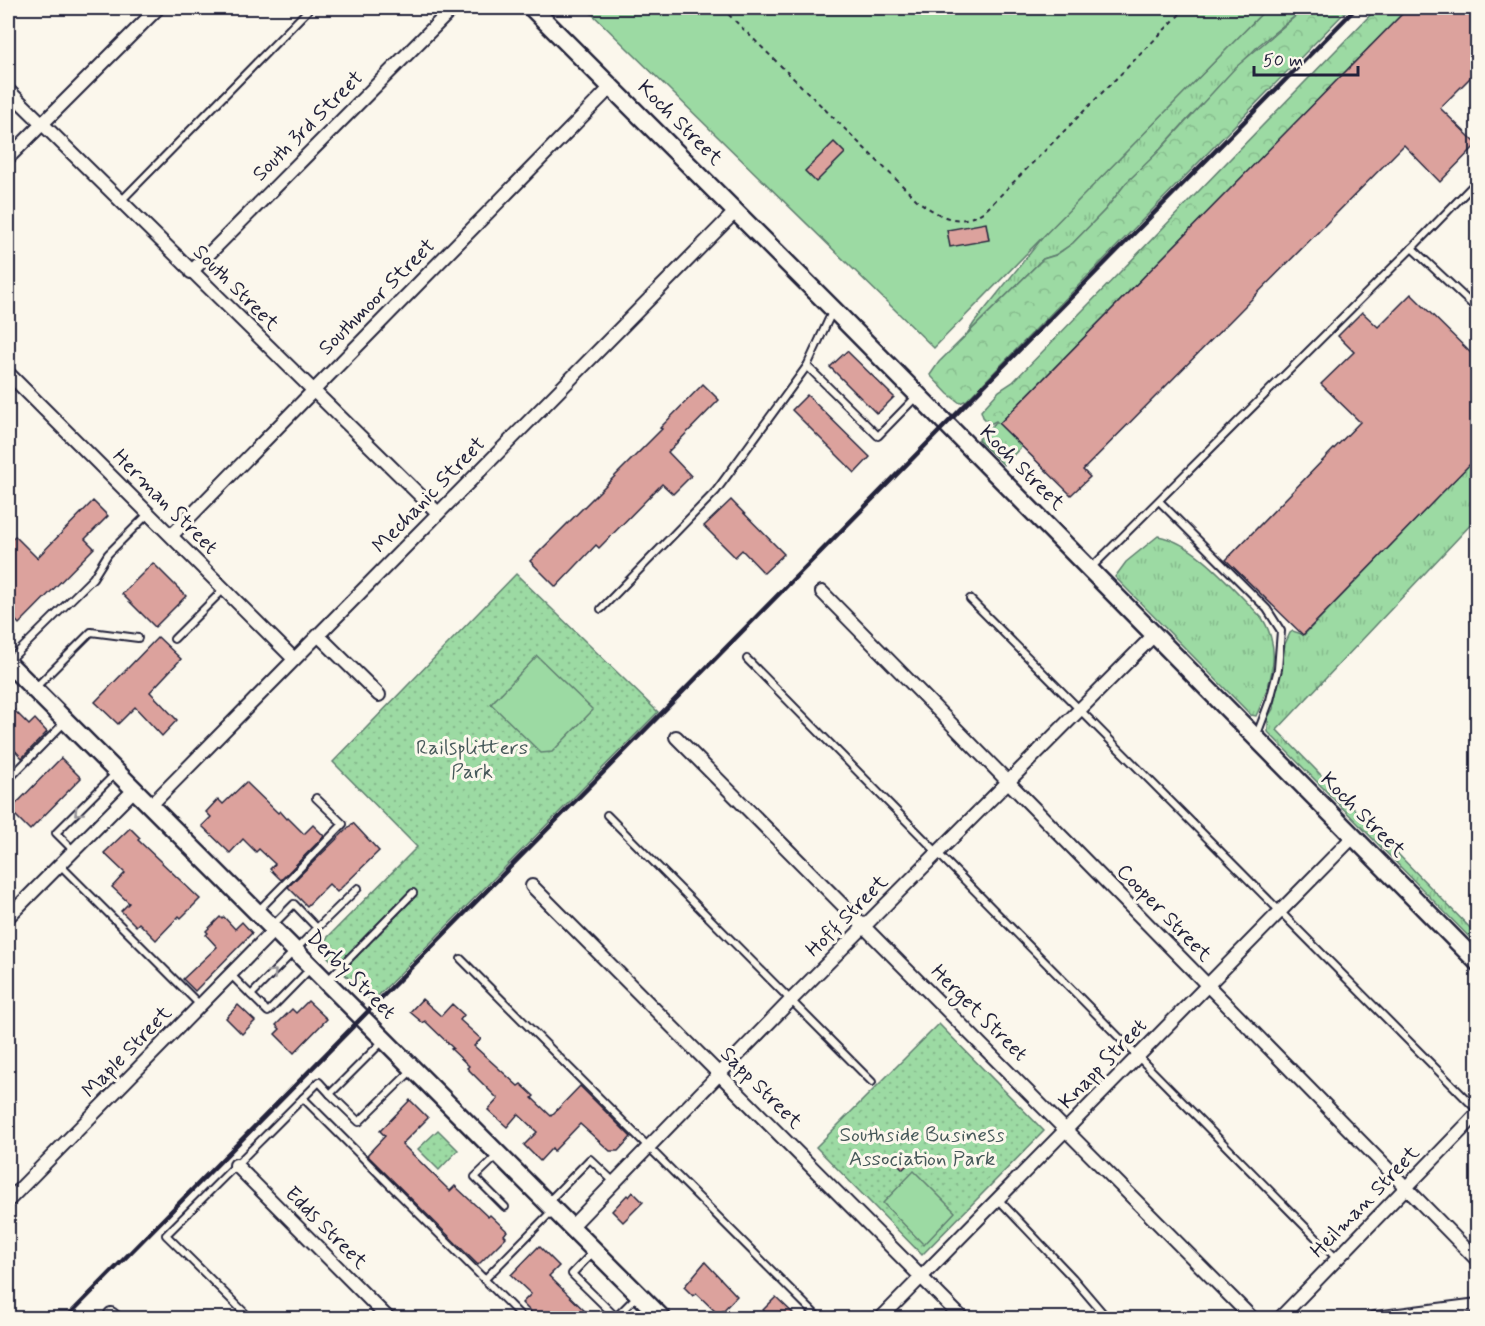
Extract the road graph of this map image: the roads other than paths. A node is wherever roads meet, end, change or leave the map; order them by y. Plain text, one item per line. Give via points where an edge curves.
1 (158, 8) edge
2 (309, 8) edge
3 (453, 8) edge
4 (532, 8) edge
5 (611, 87) junction
6 (8, 90) edge
7 (43, 123) junction
8 (8, 158) edge
9 (1478, 180) edge
10 (121, 201) junction
11 (736, 211) junction
12 (1412, 248) junction
13 (191, 272) junction
14 (834, 310) junction
15 (1478, 310) edge
16 (807, 366) junction
17 (8, 373) edge
18 (312, 391) junction
19 (918, 395) junction
20 (1159, 501) junction
21 (149, 513) junction
22 (438, 513) junction
23 (172, 535) junction
24 (1090, 569) junction
25 (225, 588) junction
26 (822, 592) dead end
27 (970, 599) dead end
28 (601, 609) dead end
29 (1154, 635) junction
30 (319, 636) junction
31 (138, 638) dead end
32 (174, 639) dead end
33 (294, 659) junction
34 (747, 659) dead end
35 (8, 663) edge
36 (33, 689) junction
37 (379, 694) dead end
38 (1080, 709) junction
39 (66, 722) junction
40 (676, 737) dead end
41 (1256, 738) junction
42 (116, 773) junction
43 (8, 780) edge
44 (1009, 781) junction
45 (134, 790) junction
46 (316, 798) dead end
47 (150, 806) junction
48 (607, 815) dead end
49 (1353, 837) junction
50 (74, 851) junction
51 (938, 852) junction
52 (60, 865) junction
53 (532, 886) dead end
54 (358, 888) dead end
55 (413, 893) dead end
56 (1279, 911) junction
57 (256, 913) junction
58 (8, 917) edge
59 (865, 926) junction
60 (272, 928) junction
61 (317, 928) junction
62 (294, 951) junction
63 (461, 959) dead end
64 (1478, 963) edge
65 (311, 968) junction
66 (230, 974) junction
67 (326, 982) junction
68 (1207, 985) junction
69 (251, 995) junction
70 (791, 1000) junction
71 (200, 1005) junction
72 (384, 1040) junction
73 (1137, 1056) junction
74 (413, 1069) junction
75 (720, 1075) junction
76 (872, 1082) dead end
77 (330, 1094) junction
78 (303, 1098) junction
79 (1478, 1112) edge
80 (1066, 1130) junction
81 (648, 1148) junction
82 (498, 1154) junction
83 (236, 1165) junction
84 (614, 1182) junction
85 (1407, 1187) junction
86 (998, 1199) junction
87 (8, 1201) edge
88 (550, 1206) junction
89 (505, 1207) dead end
90 (571, 1227) junction
91 (595, 1251) junction
92 (1336, 1258) junction
93 (1478, 1261) edge
94 (922, 1278) junction
95 (484, 1280) junction
96 (639, 1295) junction
97 (1478, 1305) edge
98 (250, 1318) edge
99 (388, 1318) edge
100 (523, 1318) edge
101 (662, 1318) edge
102 (819, 1318) edge
103 (881, 1318) edge
104 (962, 1318) edge
105 (1107, 1318) edge
106 (1252, 1318) edge
107 (1280, 1318) edge
108 (1375, 1318) edge

1 - 7 street
2 - 10 lane
3 - 13 street, South 3rd Street
4 - 5 street, Koch Street
5 - 11 street, Koch Street
5 - 18 street, Southmoor Street
6 - 7 street, South Street
7 - 8 street
7 - 10 street, South Street
9 - 12 lane
10 - 13 street, South Street
11 - 14 street, Koch Street
11 - 22 street, Mechanic Street
12 - 15 lane
12 - 20 lane
13 - 18 street, South Street
14 - 16 lane
14 - 19 street, Koch Street
16 - 19 lane via 878,436
16 - 28 lane via 716,491
17 - 21 street, Herman Street
18 - 22 street, South Street
18 - 23 street, Southmoor Street
19 - 24 street, Koch Street
20 - 24 lane
20 - 41 lane via 1267,609 1281,631 1275,679
21 - 23 street, Herman Street
21 - 35 lane via 108,554 93,578
22 - 30 street, Mechanic Street
23 - 25 street, Herman Street
24 - 29 street, Koch Street
25 - 32 lane
25 - 33 street, Herman Street
26 - 44 street, Cooper Street
27 - 38 lane
29 - 38 street, Hoff Street
29 - 41 street, Koch Street
30 - 33 street, Mechanic Street
30 - 37 street
31 - 36 lane via 91,632
33 - 47 street, Mechanic Street
34 - 51 lane
35 - 36 street, Derby Street
36 - 39 street, Derby Street
38 - 44 street, Hoff Street
38 - 56 lane
39 - 42 street, Derby Street
39 - 43 lane
40 - 59 street, Herget Street
41 - 49 street, Koch Street
42 - 45 street, Derby Street
42 -> 50 lane via 56,833
44 - 51 street, Hoff Street
44 - 68 street, Cooper Street
45 - 47 street, Derby Street
45 - 50 street
46 - 57 lane via 343,824
47 - 57 street, Derby Street
48 - 70 lane
49 - 56 street, Knapp Street
49 - 64 street, Koch Street
50 - 52 street
51 - 59 street, Hoff Street
51 - 73 lane
52 - 58 street
52 - 71 lane
53 - 75 street, Sapp Street
54 - 61 lane
55 - 67 lane
56 - 68 street, Knapp Street
56 - 79 lane
57 - 60 street, Derby Street
59 - 70 street, Hoff Street
59 - 80 street, Herget Street
60 - 61 lane via 294,904
60 - 62 street, Derby Street
60 - 66 street, Maple Street
61 - 62 lane
62 - 65 street, Derby Street
69 -> 62 lane
63 - 81 lane
65 - 67 street, Derby Street
65 - 69 lane via 268,1011
66 - 69 lane
66 - 71 street, Maple Street
67 - 72 street, Derby Street
68 - 73 street, Knapp Street
68 - 85 street, Cooper Street
70 - 75 street, Hoff Street
70 - 76 lane
71 - 87 street, Maple Street
72 - 74 street, Derby Street
72 - 77 lane
73 - 80 street, Knapp Street
73 - 92 lane
74 - 77 lane via 359,1122
74 - 82 street, Derby Street
75 - 81 street, Hoff Street
75 - 94 street, Sapp Street
77 - 78 lane via 319,1082
78 - 83 lane
78 - 95 lane
79 - 85 street, Heilman Street
80 - 86 street, Knapp Street
80 - 106 street, Herget Street
81 - 84 street, Hoff Street
81 - 102 lane
82 - 88 street, Derby Street
82 - 89 lane via 475,1177
83 - 98 lane via 166,1235
83 - 99 street, Edds Street
84 - 88 lane via 590,1159
84 - 90 street, Hoff Street
85 - 92 street, Heilman Street
85 - 93 street, Cooper Street
86 - 94 street, Knapp Street
86 - 105 lane
88 - 90 street, Derby Street
88 - 95 lane
90 - 91 street, Derby Street
91 - 96 street, Derby Street
91 - 96 lane via 573,1274 616,1317
92 - 107 street, Heilman Street
94 - 103 street, Knapp Street
94 - 104 street, Sapp Street
95 - 100 lane
96 - 101 street, Derby Street
97 - 108 street

